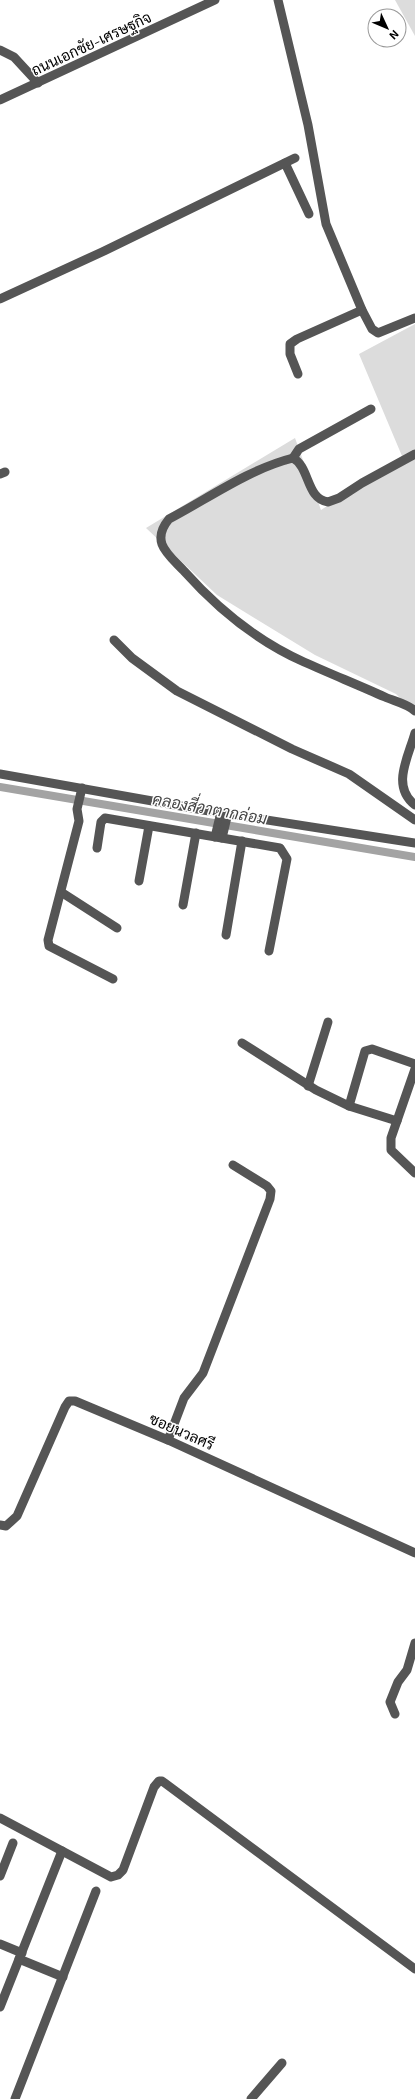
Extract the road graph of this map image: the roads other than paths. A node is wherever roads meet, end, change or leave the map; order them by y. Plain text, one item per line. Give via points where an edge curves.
1 (215, 0) edge
2 (278, 0) edge
3 (0, 50) edge
4 (38, 83) junction
5 (0, 100) edge
6 (295, 158) dead end
7 (285, 163) junction
8 (308, 214) dead end
9 (0, 299) edge
10 (362, 310) junction
11 (415, 318) edge
12 (298, 374) dead end
13 (371, 409) dead end
14 (415, 454) edge
15 (293, 458) junction
16 (114, 640) dead end
17 (415, 712) edge
18 (415, 733) edge
19 (0, 774) edge
20 (81, 792) junction
21 (415, 805) edge
22 (224, 816) junction
23 (415, 820) edge
24 (149, 826) junction
25 (219, 833) junction
26 (196, 834) junction
27 (242, 841) junction
28 (415, 843) edge
29 (97, 848) dead end
30 (140, 881) dead end
31 (61, 892) junction
32 (183, 905) dead end
33 (117, 928) dead end
34 (226, 935) dead end
35 (268, 951) dead end
36 (112, 979) dead end
37 (328, 1022) dead end
38 (242, 1043) dead end
39 (415, 1064) edge
40 (415, 1068) edge
41 (308, 1086) junction
42 (349, 1106) junction
43 (397, 1120) junction
44 (233, 1165) dead end
45 (415, 1173) edge
46 (168, 1440) junction
47 (0, 1525) edge
48 (415, 1553) edge
49 (415, 1643) edge
50 (395, 1714) dead end
51 (0, 1818) edge
52 (13, 1843) dead end
53 (62, 1851) junction
54 (0, 1876) edge
55 (96, 1892) dead end
56 (0, 1944) edge
57 (20, 1956) junction
58 (415, 1969) edge
59 (63, 1977) junction
60 (0, 2007) edge
61 (282, 2063) dead end
62 (15, 2099) edge
63 (251, 2099) edge

1 - 4 street, ถนนเอกชัย-เศรษฐกิจ
2 - 10 street via 308,125 326,224
3 - 4 street via 14,57
4 - 5 street, ถนนเอกชัย-เศรษฐกิจ
6 - 7 street
7 - 8 street
7 - 9 street
10 - 11 street via 372,329 378,332
10 - 12 street via 310,332 290,344 290,354
13 - 15 street via 299,449
14 - 15 street via 328,502 315,495 299,461
15 - 17 street via 263,468 169,519 162,528 161,544 197,585 243,625 271,644 302,661
16 - 23 street via 132,658 177,691 292,749 349,774
18 - 21 street via 401,781 403,790
19 - 20 street
20 - 22 street
20 - 31 street via 77,809 79,821
22 - 25 street
22 - 28 street
24 - 26 street
24 - 29 street via 104,818 101,822
24 - 30 street
25 - 26 street
25 - 27 street
26 - 32 street
27 - 34 street
27 - 35 street via 280,848 287,859
31 - 33 street
31 - 36 street via 48,940 49,946
37 - 41 street
38 - 41 street
39 - 42 street via 372,1049 365,1051
40 - 43 street
41 - 42 street
42 - 43 street
43 - 45 street via 391,1138 391,1150
44 - 46 street via 267,1186 271,1191 270,1199 203,1373 184,1398
46 - 47 street, ซอยนวลศรี via 75,1401 69,1401 17,1516 6,1526
46 - 48 street, ซอยนวลศรี
49 - 50 street via 407,1670 398,1682 390,1702
51 - 53 street
52 - 54 street
53 - 57 street
53 - 58 street via 111,1877 118,1875 124,1870 154,1787 162,1781
55 - 59 street
56 - 57 street
57 - 59 street
57 - 60 street
59 - 62 street
61 - 63 street

